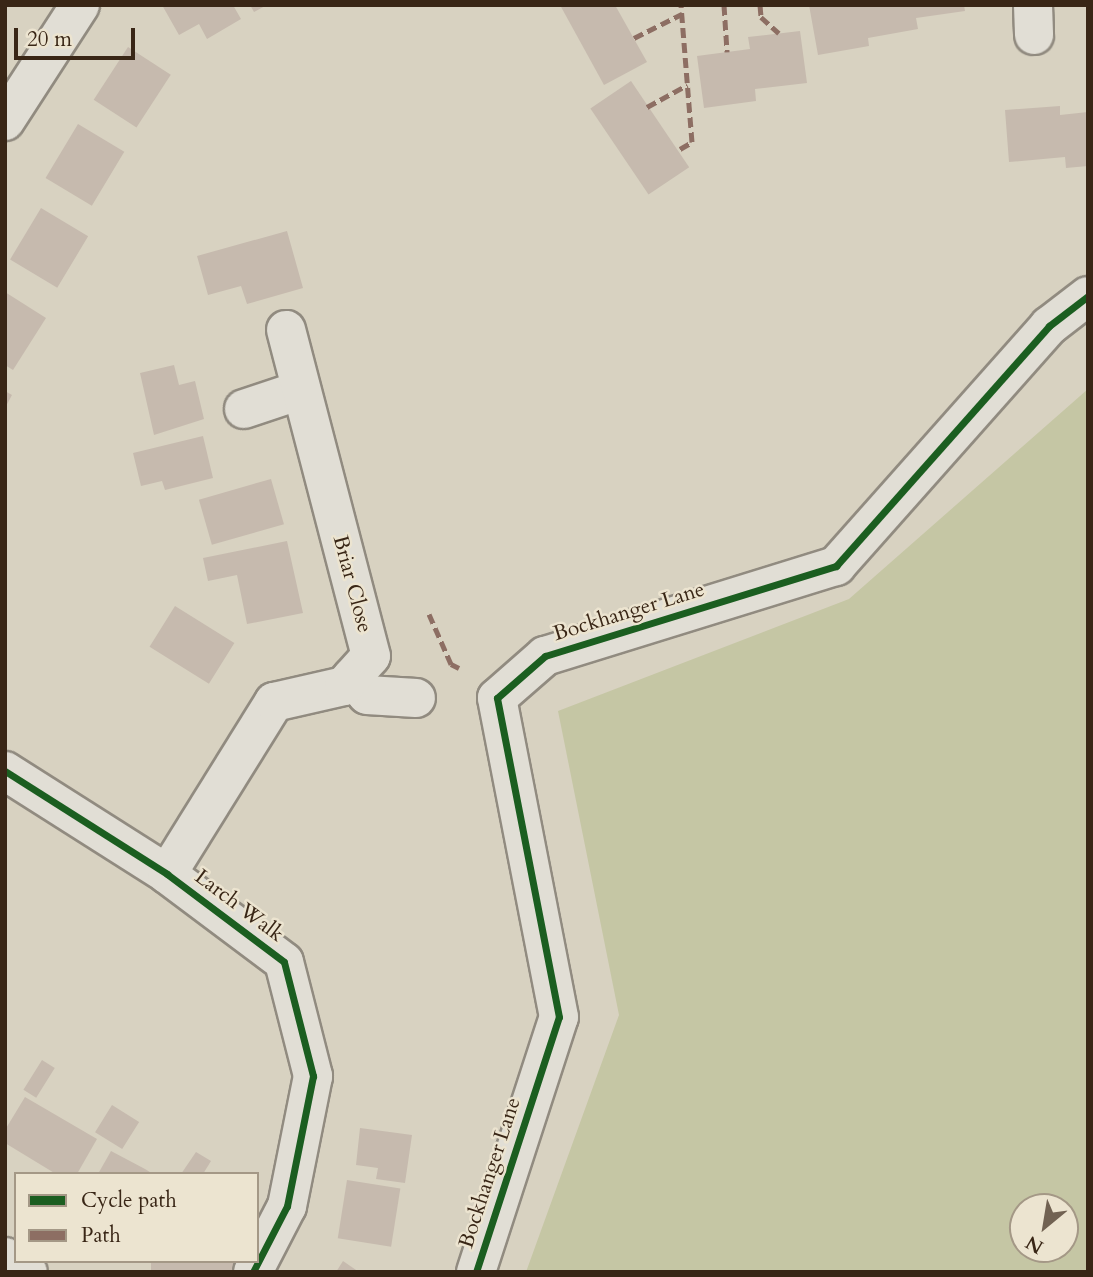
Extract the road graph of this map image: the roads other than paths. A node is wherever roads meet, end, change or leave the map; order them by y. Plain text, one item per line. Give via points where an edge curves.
1 (80, 5) edge
2 (5, 121) edge
3 (1088, 296) edge
4 (286, 330) dead end
5 (301, 390) junction
6 (244, 409) dead end
7 (352, 677) junction
8 (416, 698) dead end
9 (5, 771) edge
10 (167, 874) junction
11 (259, 1260) edge
12 (476, 1272) edge

1 - 2 street
3 - 12 street, Bockhanger Lane via 1049,326 836,566 545,656 498,698 559,1017
4 - 5 street, Briar Close
5 - 6 street
5 - 7 street, Briar Close via 371,656
7 - 8 street via 367,695
7 - 10 street via 344,686 274,702
9 - 10 street, Larch Walk
10 - 11 street, Larch Walk via 284,962 313,1076 287,1206

